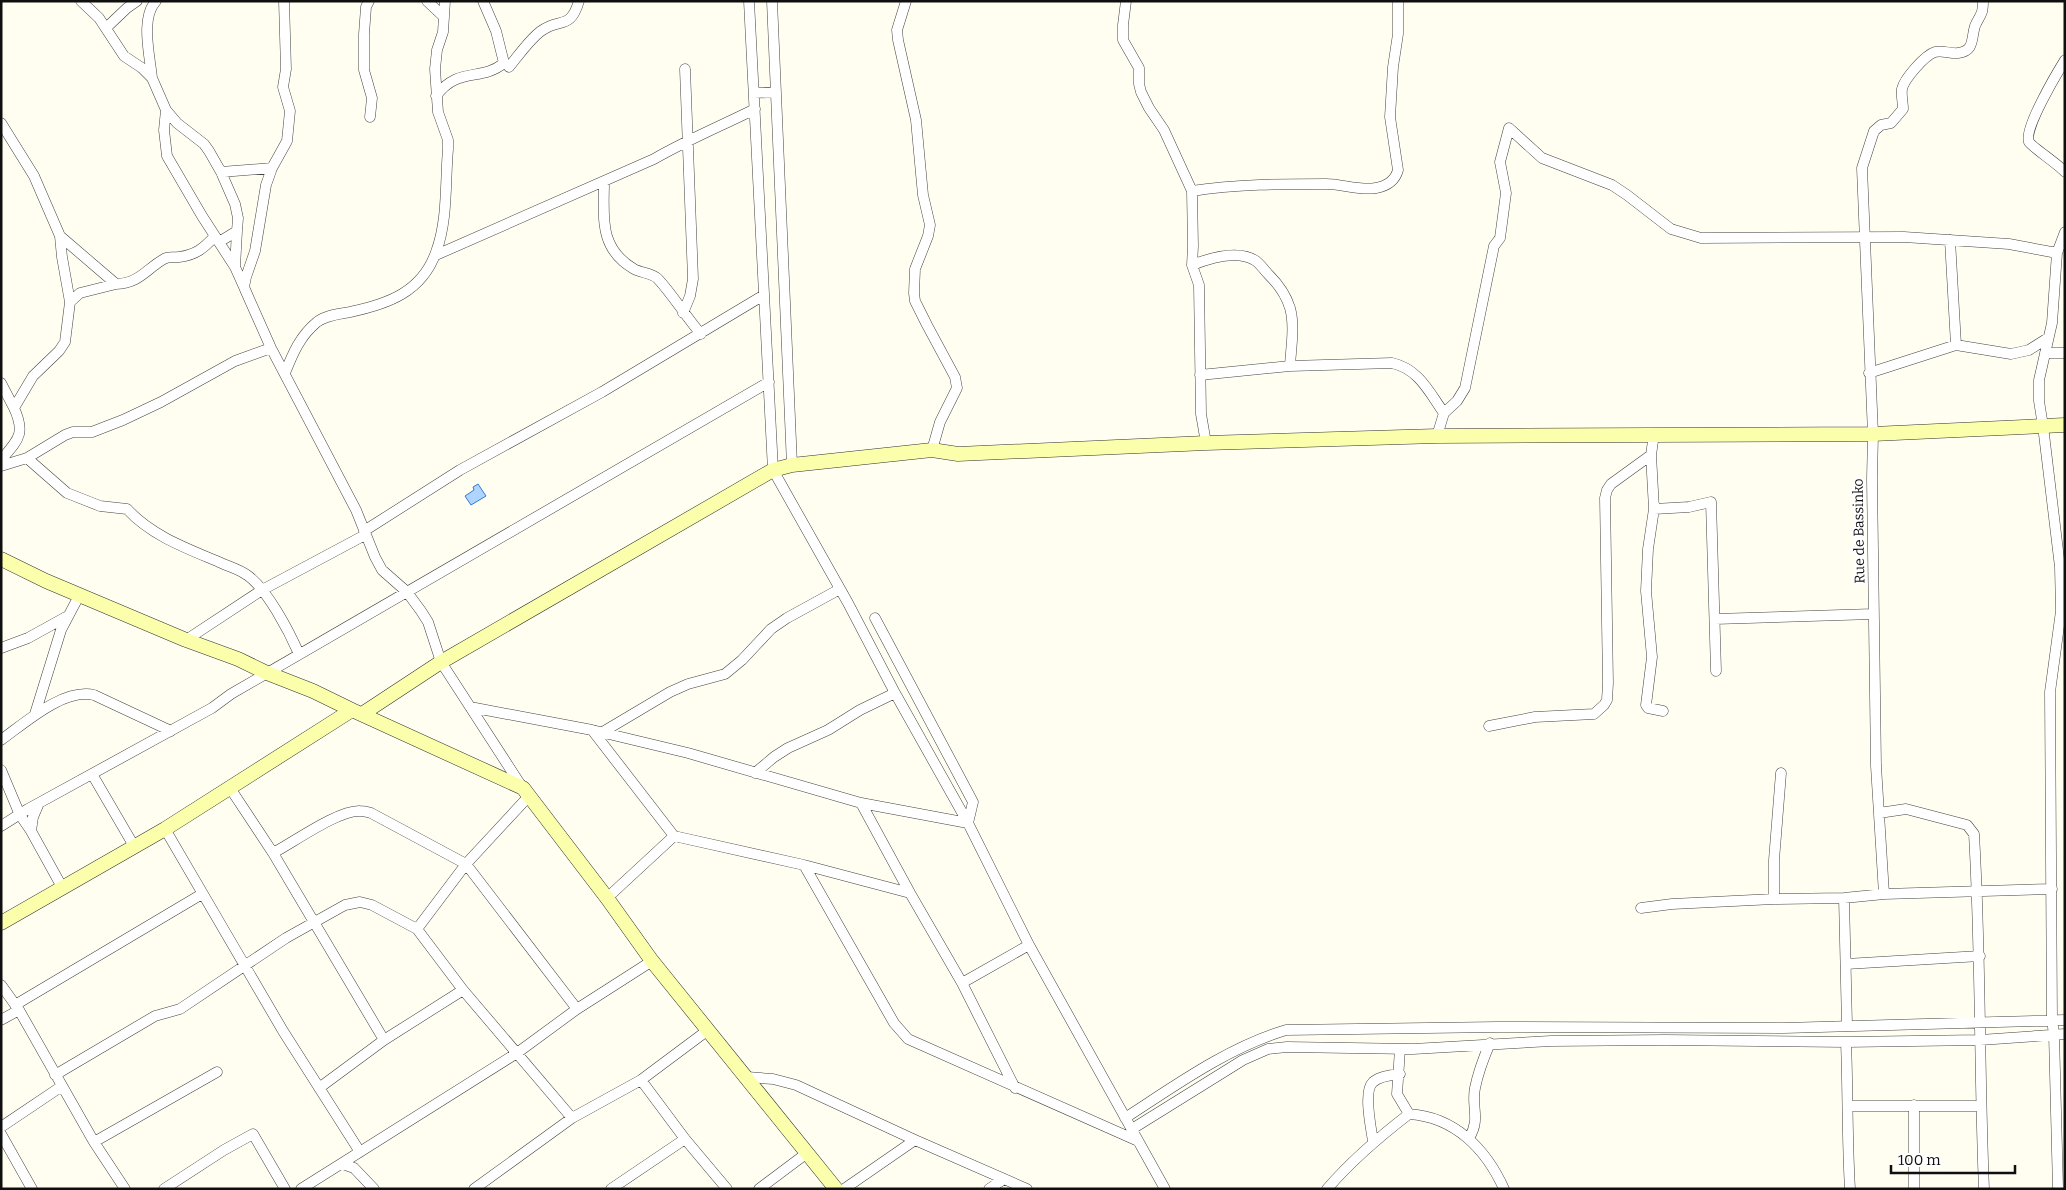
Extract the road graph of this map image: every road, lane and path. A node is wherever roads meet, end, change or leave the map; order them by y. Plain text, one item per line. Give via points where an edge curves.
1 (81, 1) edge
2 (137, 1) edge
3 (156, 1) edge
4 (369, 1) edge
5 (428, 1) edge
6 (445, 1) edge
7 (483, 1) edge
8 (579, 1) edge
9 (749, 1) edge
10 (772, 1) edge
11 (906, 1) edge
12 (1126, 1) edge
13 (1398, 1) edge
14 (1983, 1) edge
15 (286, 2) edge
16 (443, 16) junction
17 (106, 28) junction
18 (2065, 60) edge
19 (509, 67) dead end
20 (685, 70) dead end
21 (152, 78) junction
22 (776, 92) junction
23 (754, 93) junction
24 (436, 96) junction
25 (754, 109) junction
26 (166, 110) junction
27 (370, 117) dead end
28 (1, 123) edge
29 (688, 140) junction
30 (272, 168) junction
31 (222, 172) junction
32 (2065, 172) edge
33 (604, 181) junction
34 (1192, 191) junction
35 (236, 231) junction
36 (2065, 232) edge
37 (60, 236) junction
38 (1864, 236) junction
39 (217, 239) junction
40 (1950, 240) junction
41 (2057, 253) junction
42 (436, 254) junction
43 (1192, 265) junction
44 (235, 267) junction
45 (116, 284) junction
46 (244, 287) junction
47 (764, 295) junction
48 (70, 302) junction
49 (683, 313) junction
50 (701, 334) junction
51 (2048, 338) junction
52 (1956, 345) junction
53 (271, 348) junction
54 (2045, 353) junction
55 (2065, 353) edge
56 (1290, 366) junction
57 (285, 373) junction
58 (1869, 373) junction
59 (1200, 375) junction
60 (769, 382) junction
61 (1, 383) edge
62 (14, 408) junction
63 (1444, 413) junction
64 (2065, 425) edge
65 (2043, 426) junction
66 (1654, 434) junction
67 (1873, 434) junction
68 (1437, 436) junction
69 (1206, 443) junction
70 (932, 450) junction
71 (1651, 456) junction
72 (27, 458) junction
73 (1, 460) edge
74 (792, 465) junction
75 (1, 466) edge
76 (773, 470) junction
77 (1654, 509) junction
78 (364, 533) junction
79 (1, 559) edge
80 (840, 589) junction
81 (262, 590) junction
82 (406, 592) junction
83 (80, 594) junction
84 (1873, 614) junction
85 (66, 617) junction
86 (876, 618) dead end
87 (1715, 620) junction
88 (186, 640) junction
89 (1, 648) edge
90 (299, 654) junction
91 (441, 662) junction
92 (1716, 672) dead end
93 (267, 673) junction
94 (895, 693) junction
95 (470, 708) junction
96 (1663, 711) dead end
97 (357, 712) junction
98 (35, 714) junction
99 (1489, 726) dead end
100 (170, 731) junction
101 (597, 731) junction
102 (1, 740) edge
103 (1, 770) edge
104 (755, 773) junction
105 (1781, 773) dead end
106 (92, 774) junction
107 (230, 788) junction
108 (526, 792) junction
109 (39, 803) junction
110 (861, 803) junction
111 (1879, 813) junction
112 (20, 815) junction
113 (968, 823) junction
114 (1, 826) edge
115 (165, 828) junction
116 (31, 831) junction
117 (674, 836) junction
118 (134, 846) junction
119 (273, 853) junction
120 (466, 864) junction
121 (804, 865) junction
122 (62, 887) junction
123 (2052, 889) junction
124 (1977, 891) junction
125 (910, 893) junction
126 (202, 894) junction
127 (1884, 894) junction
128 (607, 898) junction
129 (1844, 898) junction
130 (1774, 899) junction
131 (1641, 908) dead end
132 (1, 923) edge
133 (313, 923) junction
134 (417, 929) junction
135 (1029, 945) junction
136 (1980, 956) junction
137 (652, 962) junction
138 (1846, 964) junction
139 (245, 966) junction
140 (962, 983) junction
141 (1, 985) edge
142 (463, 990) junction
143 (17, 1008) junction
144 (577, 1009) junction
145 (1, 1020) edge
146 (2052, 1020) junction
147 (2065, 1020) edge
148 (1980, 1022) junction
149 (1848, 1025) junction
150 (708, 1030) junction
151 (2060, 1034) edge
152 (384, 1040) junction
153 (1980, 1040) junction
154 (1846, 1042) junction
155 (1490, 1043) junction
156 (1400, 1049) junction
157 (517, 1053) junction
158 (217, 1072) dead end
159 (1400, 1074) junction
160 (56, 1075) junction
161 (747, 1077) junction
162 (641, 1080) junction
163 (62, 1086) junction
164 (319, 1088) junction
165 (1016, 1088) junction
166 (1914, 1105) junction
167 (1849, 1106) junction
168 (1980, 1106) junction
169 (1409, 1114) junction
170 (572, 1118) junction
171 (1125, 1118) junction
172 (1, 1127) edge
173 (1132, 1129) junction
174 (1, 1134) edge
175 (1469, 1138) junction
176 (685, 1139) junction
177 (915, 1140) junction
178 (1138, 1141) junction
179 (1373, 1141) junction
180 (94, 1142) junction
181 (360, 1152) junction
182 (807, 1153) junction
183 (343, 1164) junction
184 (1004, 1179) junction
185 (32, 1189) edge
186 (126, 1189) edge
187 (164, 1189) edge
188 (285, 1189) edge
189 (300, 1189) edge
190 (374, 1189) edge
191 (474, 1189) edge
192 (611, 1189) edge
193 (727, 1189) edge
194 (759, 1189) edge
195 (836, 1189) edge
196 (844, 1189) edge
197 (989, 1189) edge
198 (1027, 1189) edge
199 (1165, 1189) edge
200 (1327, 1189) edge
201 (1504, 1189) edge
202 (1850, 1189) edge
203 (1914, 1189) edge
204 (1984, 1189) edge
205 (2058, 1189) edge

1 - 17 street
2 - 17 street
3 - 21 street via 147,20
4 - 27 street via 364,34 364,70 372,98
5 - 16 street
6 - 16 street
7 - 24 street via 496,31 504,63 497,69 456,78
8 - 19 street via 572,18 543,29
9 - 23 street
10 - 22 street
11 - 70 street via 898,40 916,120 923,196 930,225 915,269 914,293 926,325 957,383
12 - 34 street via 1123,40 1140,68 1139,84 1149,108 1164,130
13 - 34 street via 1390,117 1398,170 1390,183 1375,188 1309,184
14 - 38 street, Rue de Bassinko via 1983,12 1968,49 1957,53 1936,52 1926,57 1907,77 1902,90 1903,108 1891,123 1874,130 1862,168
15 - 30 street via 284,86 290,111 287,141
16 - 24 street via 435,69
17 - 21 street via 124,56
18 - 32 street via 2049,87 2028,137 2034,147
20 - 29 street
21 - 26 street
22 - 23 street
22 - 74 street
23 - 25 street
24 - 42 street via 439,118 448,140 443,232
25 - 29 street
25 - 47 street
26 - 31 street via 204,144
26 - 39 street via 164,130 168,156
28 - 37 street via 34,176
29 - 33 street
29 - 49 street via 693,279
30 - 31 street
30 - 46 street via 256,251
31 - 35 street via 238,218
33 - 42 street
33 - 49 street via 604,230 614,250 635,270 657,278
34 - 43 street
35 - 39 street
35 - 44 street
36 - 41 street
37 - 45 street
37 - 48 street
38 - 40 street
38 - 58 street, Rue de Bassinko
38 - 63 street via 1701,238 1686,235 1666,226 1612,185 1542,158 1509,128 1500,162 1506,193 1500,238 1494,246 1465,388
39 - 44 street
39 - 45 street via 198,252 164,259 131,282
40 - 41 street via 2009,244
40 - 52 street
41 - 51 street
42 - 57 street via 420,279 406,293 383,304 331,315 318,321 298,342
43 - 56 street via 1212,258 1238,256 1255,260 1284,293 1290,308
43 - 59 street via 1198,285
44 - 46 street
45 - 48 street via 80,294
46 - 53 street
47 - 50 street
47 - 60 street
48 - 62 street via 65,342 33,376
49 - 50 street
50 - 78 street via 460,470
51 - 52 street via 2029,350 2010,354
51 - 54 street
52 - 58 street
53 - 57 street
53 - 72 street via 235,361 161,402 103,428 65,435
54 - 55 street
54 - 65 street via 2039,387
56 - 59 street
56 - 63 street via 1392,363 1403,366 1412,370
57 - 78 street via 356,510
58 - 67 street, Rue de Bassinko
59 - 69 street
60 - 76 street
60 - 82 street
61 - 62 street
62 - 73 street via 21,423 20,430 13,446
63 - 68 street
64 - 65 street
65 - 67 street
65 - 123 street via 2060,567 2061,612 2050,692
66 - 67 street
66 - 68 street
66 - 71 street
67 - 84 street, Rue de Bassinko
68 - 69 street
69 - 70 street via 958,454
70 - 74 street
71 - 77 street
71 - 99 street via 1606,490 1607,700 1594,714 1535,717
72 - 75 street
72 - 81 street via 67,493 100,506 127,509 161,537 247,575
74 - 76 street
76 - 80 street
76 - 91 street
77 - 87 street via 1711,502
77 - 96 street via 1646,591 1652,657 1646,705
78 - 81 street
78 - 82 street via 382,570
79 - 83 street
80 - 94 street
80 - 101 street via 771,629 725,674 670,692
81 - 88 street
81 - 90 street via 288,629
82 - 90 street
82 - 91 street via 428,622
83 - 85 street
83 - 88 street
84 - 87 street
84 - 111 street, Rue de Bassinko
85 - 89 street via 28,638
85 - 98 street
86 - 113 street via 973,802
87 - 92 street
88 - 93 street
90 - 93 street
91 - 95 street
91 - 97 street
93 - 97 street via 313,690
93 - 100 street
94 - 104 street via 781,752
94 - 113 street
95 - 101 street
95 - 108 street
97 - 107 street
97 - 108 street
98 - 100 street via 85,693
98 - 102 street
100 - 106 street
101 - 104 street
101 - 117 street
103 - 112 street
104 - 110 street
105 - 130 street
106 - 109 street
106 - 118 street
107 - 115 street
107 - 119 street
108 - 120 street
108 - 128 street
109 - 112 street
109 - 116 street
110 - 113 street
110 - 125 street
111 - 124 street via 1906,810 1967,825 1974,834
111 - 127 street, Rue de Bassinko
112 - 114 street
112 - 116 street
113 - 135 street
115 - 118 street
115 - 126 street
116 - 122 street
117 - 121 street
117 - 128 street
118 - 122 street
119 - 120 street via 336,817 361,810
119 - 133 street
120 - 134 street
120 - 144 street
121 - 125 street
121 - 165 street via 899,1031 908,1039
122 - 132 street
123 - 124 street
123 - 146 street
124 - 127 street
124 - 136 street
125 - 140 street
126 - 139 street
126 - 143 street
127 - 129 street
128 - 137 street
129 - 130 street
129 - 138 street
130 - 131 street
133 - 134 street via 360,902
133 - 139 street
133 - 152 street
134 - 142 street
135 - 140 street
135 - 171 street
136 - 138 street
136 - 148 street
137 - 144 street
137 - 150 street
138 - 149 street
139 - 160 street via 180,1009 155,1016
139 - 164 street
140 - 165 street
141 - 143 street
142 - 152 street
142 - 157 street
143 - 145 street
143 - 160 street
144 - 157 street
146 - 147 street
146 - 148 street
146 - 151 street
148 - 149 street
148 - 153 street
149 - 171 street via 1286,1030 1210,1064
150 - 161 street
150 - 162 street
151 - 153 street
151 - 205 street
152 - 164 street
153 - 154 street
153 - 168 street
154 - 155 street via 1665,1040
154 - 167 street
155 - 156 street
155 - 175 street via 1475,1088 1475,1129
156 - 159 street
156 - 173 street via 1268,1049 1243,1060
157 - 170 street
157 - 181 street
158 - 180 street
159 - 169 street via 1398,1094
159 - 179 street via 1374,1080 1369,1087
160 - 163 street
161 - 177 street via 796,1085
161 - 182 street
162 - 170 street
162 - 176 street
163 - 172 street
163 - 180 street
164 - 181 street
165 - 178 street
166 - 167 street
166 - 168 street
166 - 203 street
167 - 202 street via 1847,1150
168 - 204 street
169 - 175 street via 1426,1115
169 - 179 street
170 - 191 street
171 - 173 street
173 - 178 street
174 - 185 street
175 - 201 street via 1490,1163
176 - 192 street
176 - 193 street
177 - 184 street
177 - 196 street
178 - 199 street
179 - 200 street
180 - 186 street
181 - 183 street
182 - 194 street
182 - 195 street
183 - 189 street
183 - 190 street via 354,1168
184 - 197 street
184 - 198 street
187 - 188 street via 253,1134

